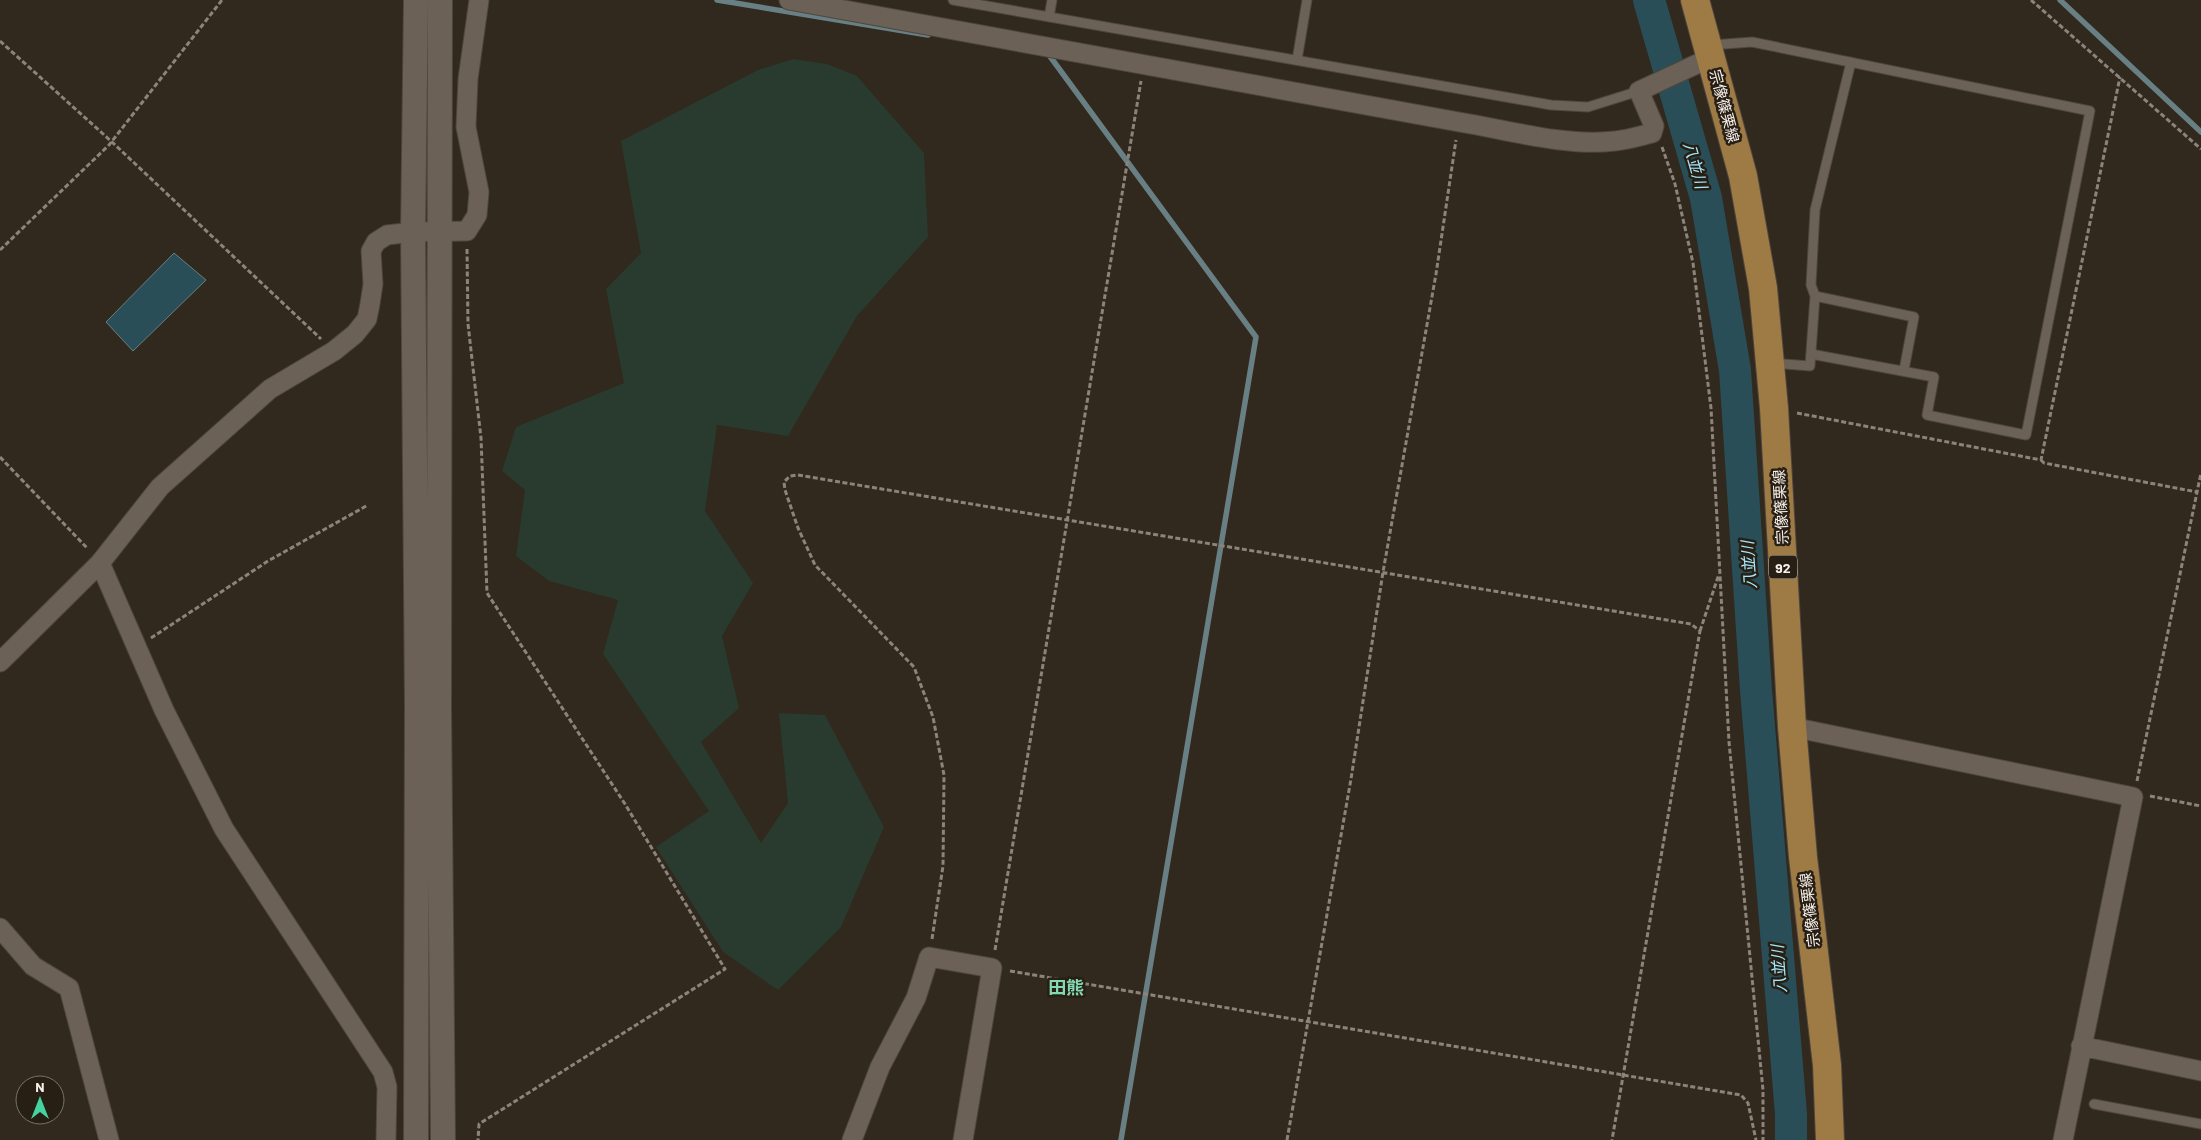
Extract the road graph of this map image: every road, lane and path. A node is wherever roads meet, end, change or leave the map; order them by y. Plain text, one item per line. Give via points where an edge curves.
1 (222, 0) edge
2 (416, 0) edge
3 (440, 0) edge
4 (479, 0) edge
5 (789, 0) edge
6 (953, 0) edge
7 (1052, 0) edge
8 (1307, 0) edge
9 (1695, 0) edge
10 (2031, 0) edge
11 (1049, 17) junction
12 (0, 41) edge
13 (1706, 55) junction
14 (1297, 60) junction
15 (1851, 62) junction
16 (1144, 66) junction
17 (2120, 77) junction
18 (1645, 88) junction
19 (1459, 122) junction
20 (1654, 126) junction
21 (112, 142) junction
22 (2201, 150) edge
23 (440, 231) junction
24 (467, 231) junction
25 (413, 232) junction
26 (0, 250) edge
27 (1815, 296) junction
28 (334, 351) junction
29 (1811, 354) junction
30 (1771, 363) junction
31 (1904, 370) junction
32 (1774, 408) junction
33 (0, 457) edge
34 (2041, 460) junction
35 (2201, 473) edge
36 (2197, 492) junction
37 (368, 505) dead end
38 (1068, 520) junction
39 (100, 563) junction
40 (1720, 571) junction
41 (1383, 572) junction
42 (1700, 631) junction
43 (138, 646) junction
44 (0, 662) edge
45 (1792, 727) junction
46 (2133, 796) junction
47 (2201, 806) edge
48 (0, 928) edge
49 (929, 957) junction
50 (992, 968) junction
51 (1307, 1021) junction
52 (2081, 1046) junction
53 (2201, 1071) edge
54 (1622, 1075) junction
55 (2094, 1104) dead end
56 (2201, 1124) edge
57 (109, 1140) edge
58 (386, 1140) edge
59 (416, 1140) edge
60 (442, 1140) edge
61 (478, 1140) edge
62 (852, 1140) edge
63 (963, 1140) edge
64 (1287, 1140) edge
65 (1612, 1140) edge
66 (1756, 1140) edge
67 (1763, 1140) edge
68 (1830, 1140) edge
69 (2062, 1140) edge

1 - 21 path
2 - 25 street
3 - 23 street
4 - 24 street via 468,79 466,126 479,192 477,215
5 - 16 street
6 - 11 lane
7 - 11 lane
8 - 14 lane
9 - 13 main road, 宗像篠栗線 / 92
10 - 17 path
11 - 14 lane
12 - 21 path
13 - 15 lane via 1752,42
13 - 18 street
13 - 30 main road, 宗像篠栗線 / 92 via 1731,128 1754,228
14 - 18 lane via 1551,105 1588,106
15 - 27 lane via 1814,210 1811,285
15 - 31 lane via 2090,111 2026,435 1927,415 1934,377
16 - 19 street
16 - 38 path
17 - 22 path
17 - 34 path
18 - 20 street
19 - 20 street via 1562,140 1597,142 1652,133
19 - 41 path via 1436,274
20 - 40 path via 1675,184 1693,263 1711,408
21 - 26 path
21 - 28 path
23 - 24 street
23 - 25 street
23 - 60 street
24 - 61 path via 468,324 481,438 487,594 625,804 725,969 479,1124
25 - 28 street via 386,235 376,242 371,251 373,284 366,319 355,334
25 - 59 street
27 - 29 lane
27 - 31 lane via 1914,317
28 - 39 street via 270,389 236,417 160,487
29 - 30 lane via 1810,366
29 - 31 lane
30 - 32 main road, 宗像篠栗線 / 92
32 - 34 path
32 - 45 main road, 宗像篠栗線 / 92
33 - 39 path
34 - 36 path
35 - 36 path
36 - 46 path
37 - 43 path via 268,561
38 - 41 path
38 - 49 path via 798,475 790,476 784,482 798,528 815,565 914,668 933,717 944,775 943,866
38 - 50 path
39 - 43 street
39 - 44 street
40 - 42 path
40 - 67 path via 1729,742 1763,1090
41 - 42 path via 1691,624
41 - 51 path via 1351,779
42 - 54 path
43 - 58 street via 164,710 224,829 383,1072 387,1086
45 - 46 street
45 - 68 main road, 宗像篠栗線 / 92 via 1827,1065
46 - 47 path via 2142,794
46 - 52 street
48 - 57 street via 33,966 68,988
49 - 50 street
49 - 62 street via 916,998 880,1067
50 - 51 path
50 - 63 street
51 - 54 path
51 - 64 path
52 - 53 street
52 - 69 street
54 - 65 path
54 - 66 path via 1741,1095 1748,1103
55 - 56 lane

